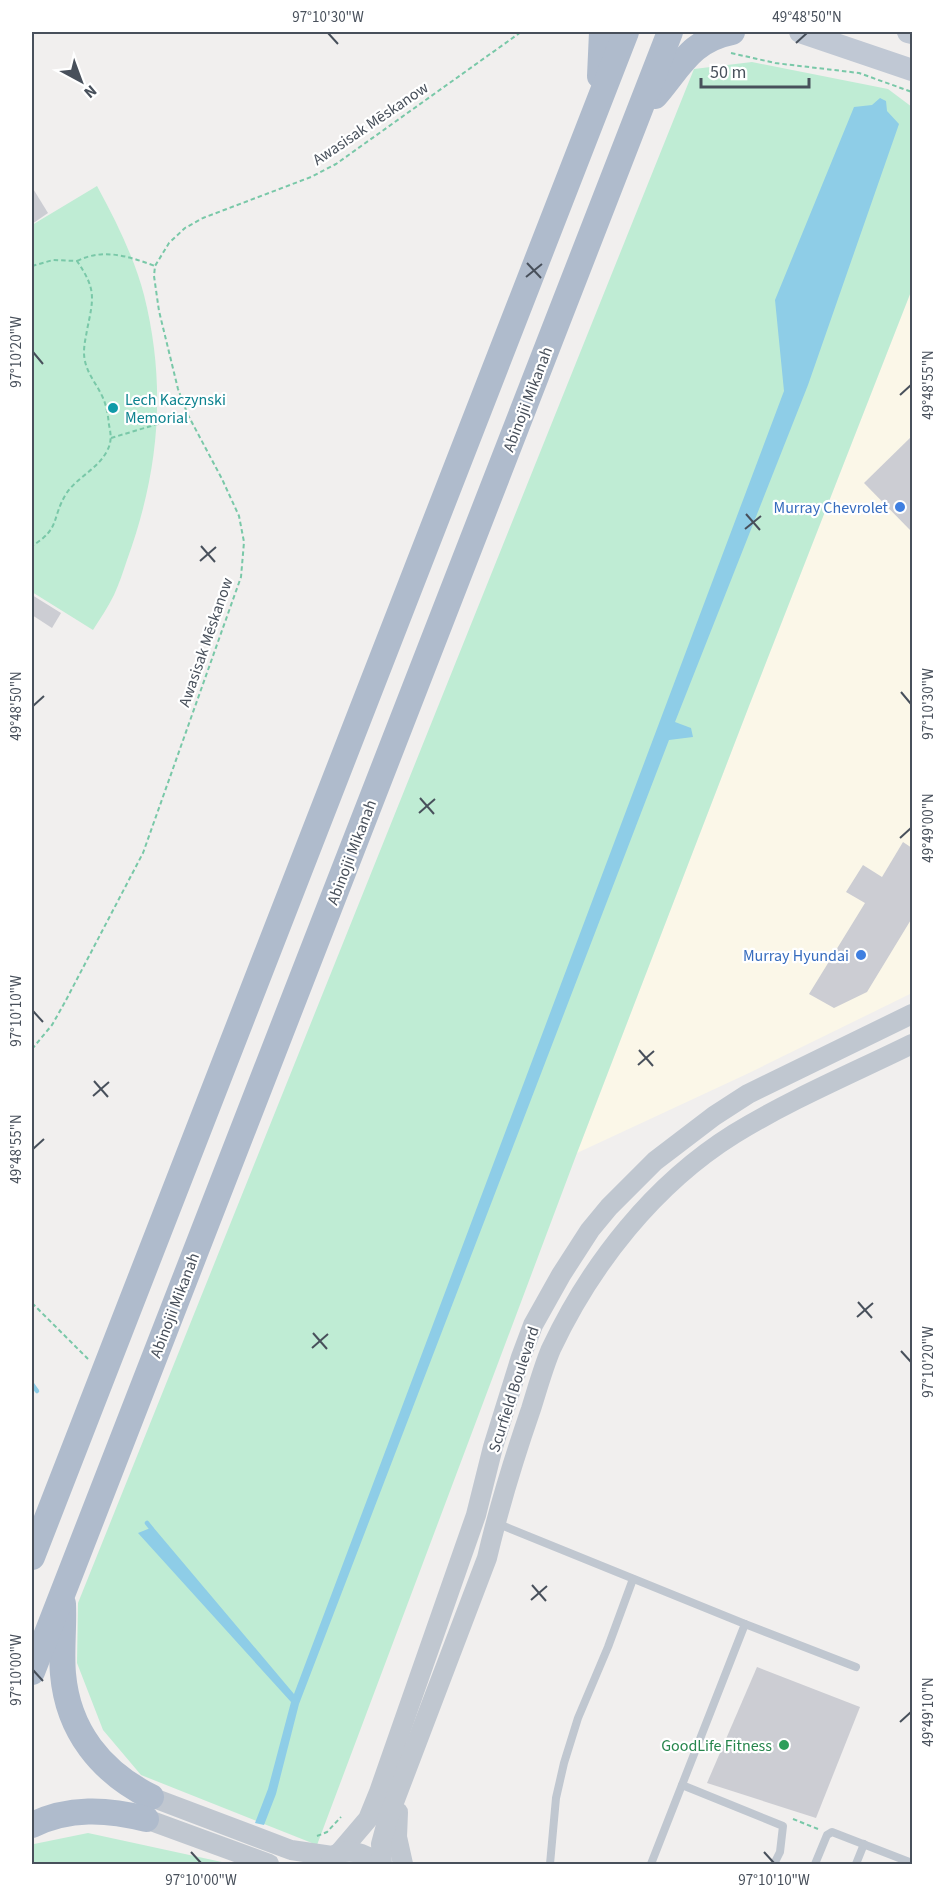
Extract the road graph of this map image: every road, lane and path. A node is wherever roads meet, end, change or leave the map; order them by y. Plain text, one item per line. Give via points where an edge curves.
1 (521, 32) edge
2 (602, 32) edge
3 (626, 32) edge
4 (670, 32) edge
5 (800, 32) edge
6 (908, 32) edge
7 (912, 33) edge
8 (730, 42) edge
9 (912, 70) edge
10 (912, 92) edge
11 (599, 100) junction
12 (637, 116) junction
13 (76, 261) junction
14 (32, 266) edge
15 (155, 266) junction
16 (188, 415) junction
17 (111, 438) junction
18 (32, 546) edge
19 (912, 1014) edge
20 (912, 1044) edge
21 (32, 1049) edge
22 (32, 1303) edge
23 (103, 1374) junction
24 (476, 1515) junction
25 (495, 1523) junction
26 (32, 1557) edge
27 (633, 1579) junction
28 (63, 1592) junction
29 (745, 1624) junction
30 (856, 1667) dead end
31 (32, 1672) edge
32 (682, 1785) junction
33 (397, 1791) junction
34 (148, 1808) junction
35 (785, 1816) dead end
36 (341, 1817) dead end
37 (32, 1825) edge
38 (827, 1835) junction
39 (316, 1836) dead end
40 (864, 1844) junction
41 (331, 1858) edge
42 (912, 1863) edge
43 (269, 1864) edge
44 (380, 1864) edge
45 (404, 1864) edge
46 (550, 1864) edge
47 (651, 1864) edge
48 (774, 1864) edge
49 (815, 1864) edge
50 (856, 1864) edge

1 - 15 path, Awasisak Mēskanow via 336,164 185,228
2 - 11 main road
3 - 11 main road
4 - 12 main road, Abinojii Mikanah
5 - 9 main road
6 - 7 main road
8 - 10 path via 775,63 859,73
8 - 12 main road via 711,38 690,52
11 - 23 main road
12 - 28 main road, Abinojii Mikanah
13 - 14 path via 53,260
13 - 15 path via 104,253
13 - 17 path via 93,290 84,343 85,363 103,397
15 - 16 path, Awasisak Mēskanow via 159,311
16 - 17 path
16 - 21 path, Awasisak Mēskanow via 239,516 244,542 241,577 143,853 65,1002
17 - 18 path via 99,464 66,494 49,534
19 - 24 street, Scurfield Boulevard via 748,1094 655,1161 609,1207 590,1230 533,1324 493,1447
20 - 25 street, Scurfield Boulevard via 733,1135 675,1179 627,1229 583,1289 550,1352
22 - 23 path
23 - 26 main road
24 - 25 lane
24 - 41 street, Scurfield Boulevard via 368,1819
25 - 27 lane
25 - 33 street, Scurfield Boulevard via 487,1558
27 - 29 lane
27 - 46 lane via 564,1763 556,1798
28 - 31 main road, Abinojii Mikanah
28 - 34 main road via 63,1674 73,1715 84,1739
29 - 30 lane
29 - 32 lane
32 - 47 lane
32 - 48 lane via 783,1826 780,1852
33 - 44 street, Scurfield Boulevard via 381,1844
33 - 45 street via 397,1838
34 - 37 main road via 123,1813 83,1810
34 - 41 street
34 - 43 street
35 - 38 path
36 - 39 path via 327,1832
38 - 40 lane via 832,1832
38 - 49 lane
40 - 42 lane
40 - 50 lane
41 - 44 street via 350,1851

